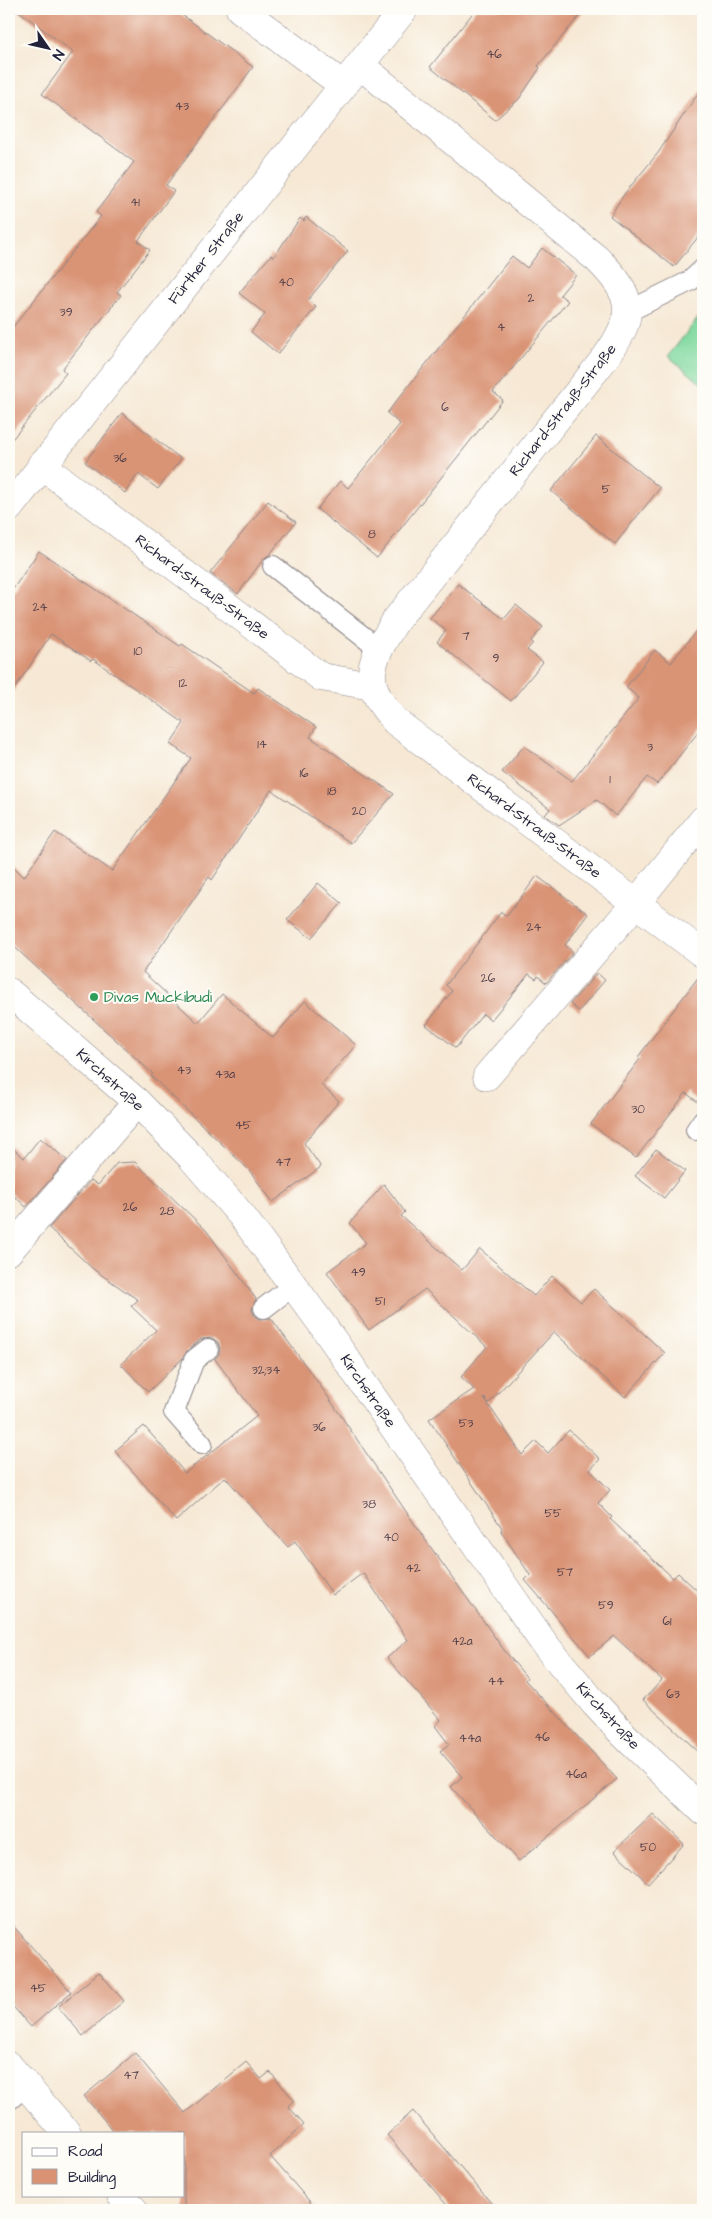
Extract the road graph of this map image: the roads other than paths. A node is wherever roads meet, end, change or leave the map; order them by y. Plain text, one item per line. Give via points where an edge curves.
1 (240, 9) edge
2 (404, 9) edge
3 (351, 75) junction
4 (703, 269) edge
5 (628, 311) junction
6 (41, 466) junction
7 (9, 508) edge
8 (273, 566) dead end
9 (379, 648) junction
10 (372, 686) junction
11 (703, 820) edge
12 (636, 903) junction
13 (703, 954) edge
14 (9, 992) edge
15 (487, 1076) dead end
16 (137, 1102) junction
17 (9, 1251) edge
18 (294, 1285) junction
19 (264, 1308) dead end
20 (208, 1349) dead end
21 (202, 1444) dead end
22 (703, 1811) edge
23 (14, 2084) edge
24 (65, 2132) edge
25 (122, 2196) edge
26 (134, 2210) edge

1 - 3 street
2 - 3 street, Fürther Straße
3 - 5 street via 597,260 619,283 626,296
3 - 6 street, Fürther Straße
4 - 5 lane via 690,281
5 - 9 street, Richard-Strauß-Straße via 625,326 606,357 396,620
6 - 7 street, Fürther Straße
6 - 10 street, Richard-Strauß-Straße via 321,677
8 - 9 lane
9 - 10 street, Richard-Strauß-Straße via 372,669
10 - 12 street, Richard-Strauß-Straße via 396,722
11 - 12 street
12 - 13 street, Richard-Strauß-Straße
12 - 15 street
14 - 16 street, Kirchstraße
16 - 17 street
16 - 18 street, Kirchstraße via 226,1197
18 - 19 lane
18 - 22 street, Kirchstraße via 546,1646 613,1723
20 - 21 lane via 194,1360 174,1412
23 - 24 street
25 - 26 street

